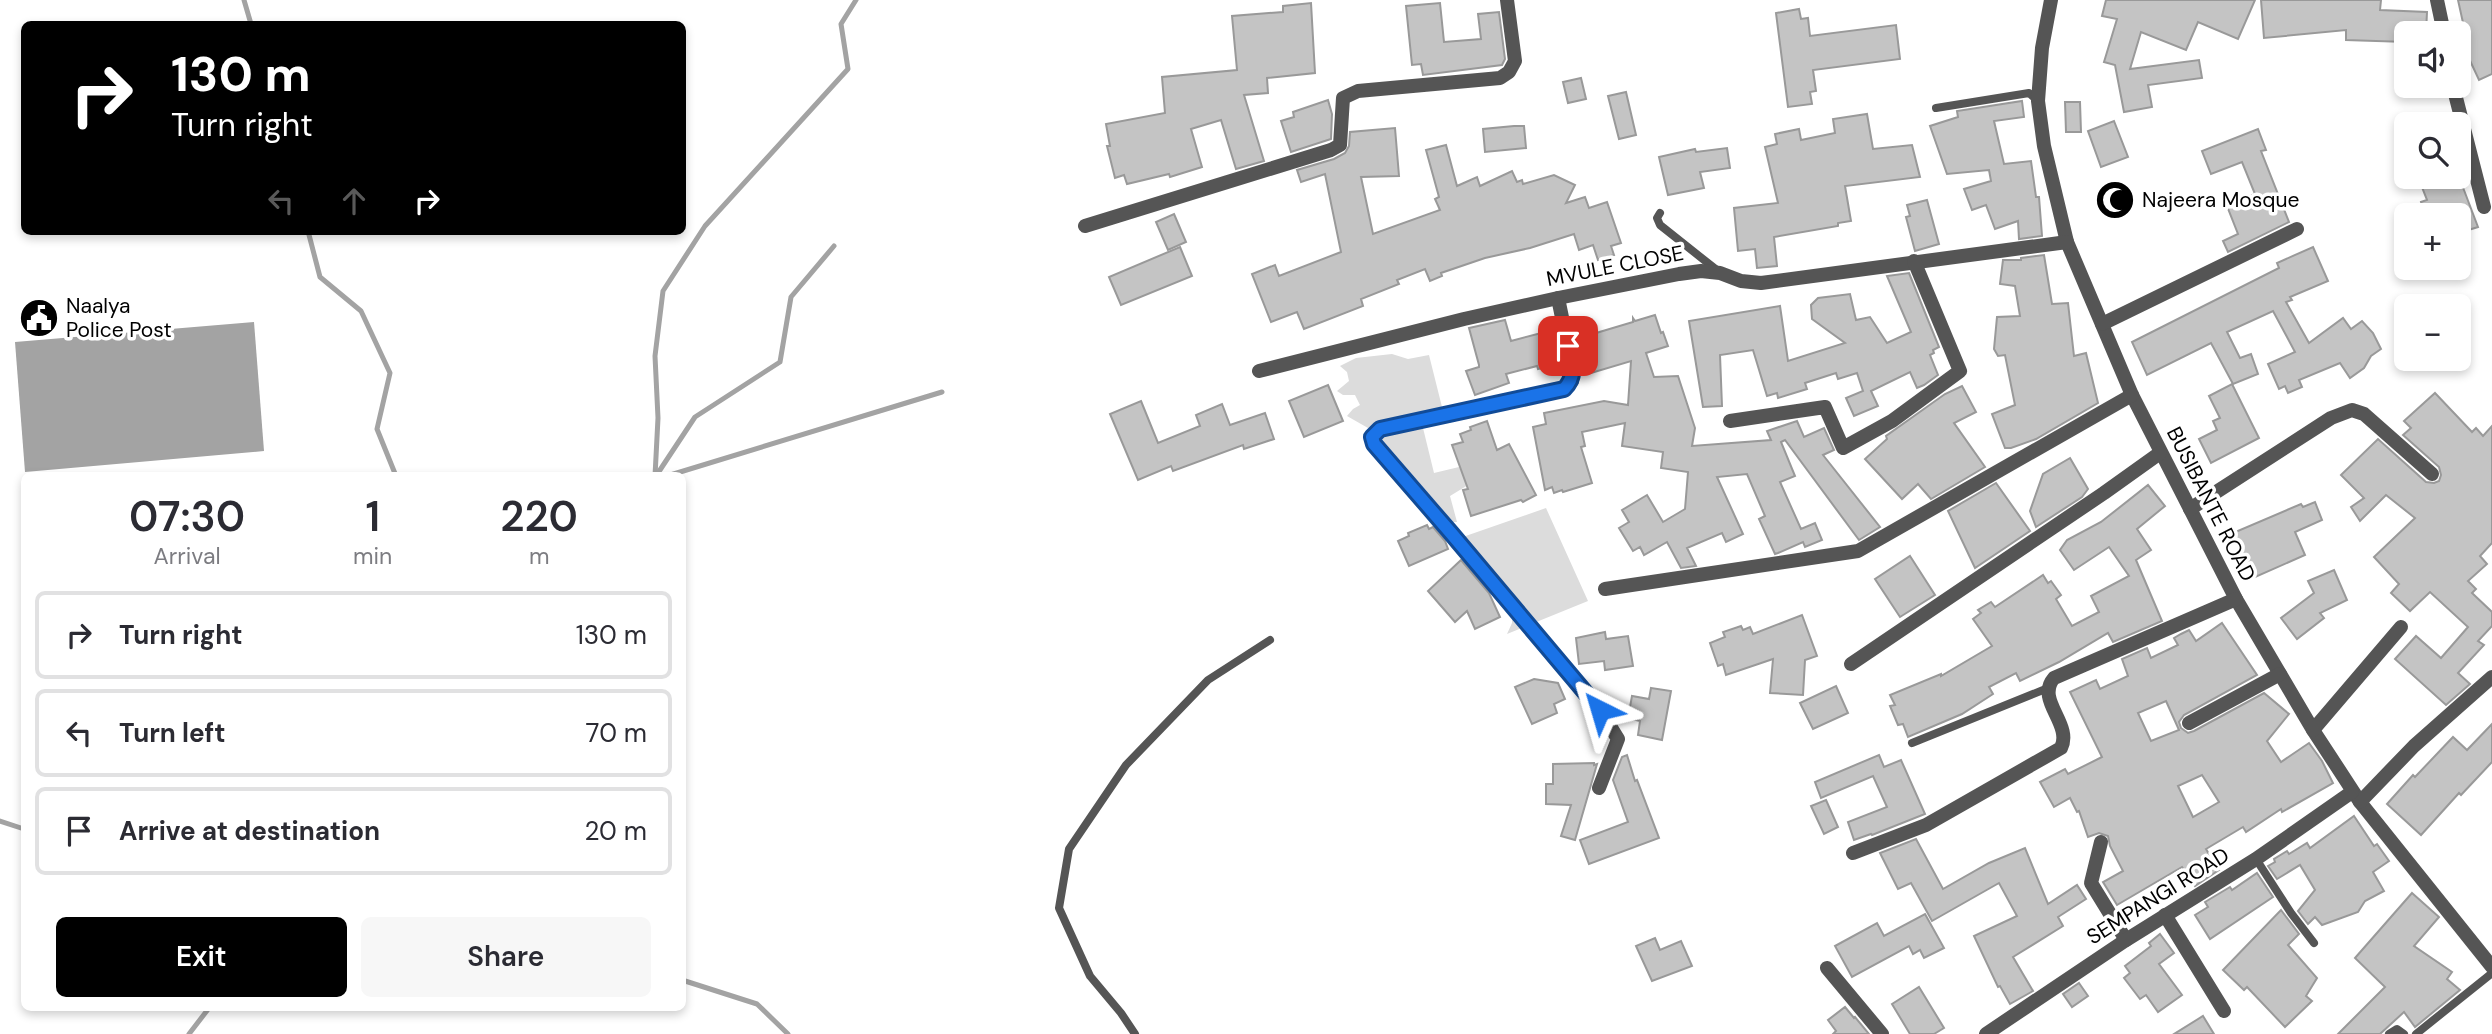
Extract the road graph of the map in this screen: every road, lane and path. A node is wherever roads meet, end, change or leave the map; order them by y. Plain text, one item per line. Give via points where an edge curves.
1 (1507, 0) edge
2 (2051, 0) edge
3 (2437, 0) edge
4 (2441, 21) edge
5 (2456, 98) edge
6 (2038, 101) junction
7 (1936, 108) dead end
8 (2484, 206) dead end
9 (1660, 213) dead end
10 (1085, 226) dead end
11 (2297, 229) dead end
12 (2067, 242) junction
13 (1914, 261) junction
14 (1720, 273) junction
15 (1558, 298) junction
16 (2102, 324) junction
17 (1258, 371) dead end
18 (2132, 395) junction
19 (1730, 421) dead end
20 (2160, 453) junction
21 (2432, 474) dead end
22 (2190, 509) junction
23 (1605, 589) dead end
24 (2236, 599) junction
25 (2401, 627) dead end
26 (1270, 639) dead end
27 (1851, 664) dead end
28 (2280, 674) junction
29 (2492, 677) edge
30 (2048, 688) junction
31 (2189, 723) dead end
32 (2312, 730) junction
33 (1912, 743) dead end
34 (1599, 788) dead end
35 (2356, 797) junction
36 (2101, 842) dead end
37 (1853, 853) dead end
38 (2256, 859) junction
39 (2165, 915) junction
40 (2126, 940) junction
41 (2314, 943) dead end
42 (2489, 956) edge
43 (1827, 968) dead end
44 (2492, 973) edge
45 (2224, 1011) dead end
46 (1135, 1034) edge
47 (1882, 1034) edge
48 (1986, 1034) edge
49 (2389, 1034) edge
50 (2404, 1034) edge
51 (2416, 1034) edge

1 - 10 street via 1515,61 1500,78 1349,94 1343,98 1340,145 1331,150
2 - 6 street, BUSIBANTE ROAD
3 - 4 street
5 - 8 street
6 - 7 lane via 2029,93
6 - 12 street, BUSIBANTE ROAD
9 - 14 lane via 1660,225
11 - 16 street
12 - 13 street, MVULE CLOSE
12 - 16 street, BUSIBANTE ROAD
13 - 14 street, MVULE CLOSE via 1760,283
13 - 19 street via 1960,371 1892,421 1843,448 1825,407
14 - 15 street, MVULE CLOSE via 1693,272
15 - 17 street, MVULE CLOSE
15 - 34 street via 1573,371 1572,381 1564,389 1380,429 1372,437 1600,710 1618,739
16 - 18 street, BUSIBANTE ROAD
18 - 20 street, BUSIBANTE ROAD
18 - 23 street via 1858,551
20 - 22 street, BUSIBANTE ROAD
20 - 27 street
21 - 22 street via 2364,414 2352,410 2320,425
22 - 24 street, BUSIBANTE ROAD
24 - 28 street, BUSIBANTE ROAD
24 - 30 street via 2073,669 2054,678
25 - 32 street
26 - 46 lane via 1208,680 1126,765 1069,849 1059,908 1090,976
28 - 31 street
28 - 32 street, BUSIBANTE ROAD
29 - 35 street, SEMPANGI ROAD
30 - 33 lane
30 - 37 street via 2064,734 2061,748 1926,825
32 - 35 street, BUSIBANTE ROAD
35 - 38 street, SEMPANGI ROAD
35 - 42 street, BUSIBANTE ROAD
36 - 40 street via 2091,883
38 - 39 street, SEMPANGI ROAD
38 - 41 lane
39 - 40 street, SEMPANGI ROAD
39 - 45 street
40 - 48 street, SEMPANGI ROAD
43 - 47 street
44 - 51 lane
49 - 50 lane via 2397,1029

